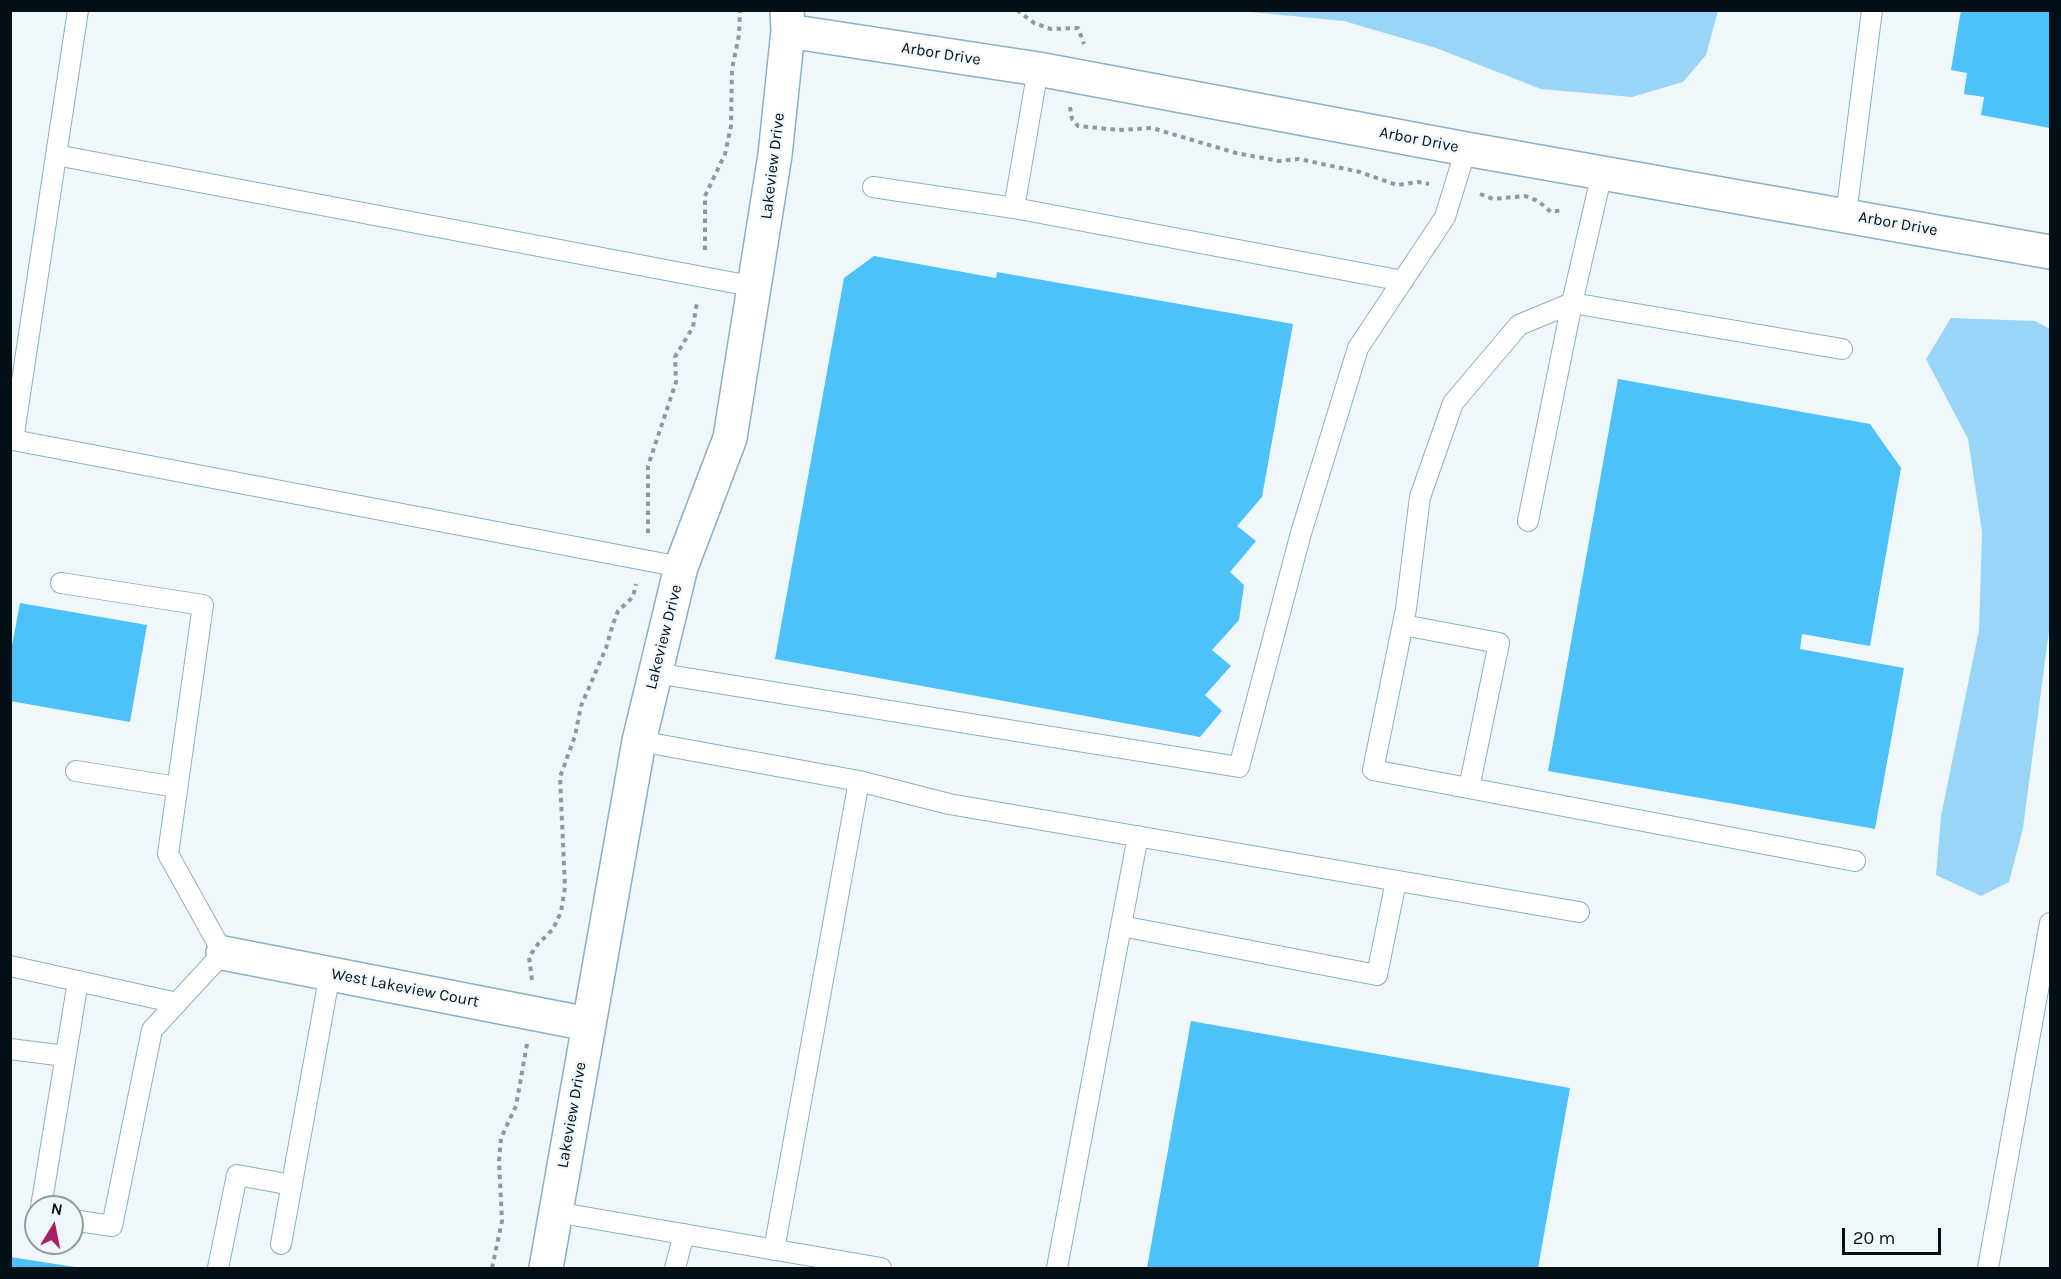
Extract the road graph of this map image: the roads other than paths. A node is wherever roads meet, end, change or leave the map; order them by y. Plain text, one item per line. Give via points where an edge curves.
1 (78, 10) edge
2 (1872, 10) edge
3 (788, 21) edge
4 (1038, 69) junction
5 (1466, 149) junction
6 (56, 154) junction
7 (1602, 173) junction
8 (873, 187) dead end
9 (1014, 208) junction
10 (1846, 215) junction
11 (2050, 252) edge
12 (1403, 281) junction
13 (756, 287) junction
14 (1572, 303) junction
15 (1842, 349) dead end
16 (1528, 521) dead end
17 (681, 567) junction
18 (61, 583) dead end
19 (1403, 625) junction
20 (655, 673) junction
21 (639, 741) junction
22 (76, 771) dead end
23 (858, 781) junction
24 (177, 787) junction
25 (1470, 788) junction
26 (1138, 836) junction
27 (1855, 861) dead end
28 (1396, 881) junction
29 (1578, 912) dead end
30 (2050, 923) edge
31 (1121, 926) junction
32 (222, 952) junction
33 (10, 966) edge
34 (330, 973) junction
35 (78, 981) junction
36 (177, 1003) junction
37 (588, 1024) junction
38 (10, 1049) edge
39 (64, 1056) junction
40 (292, 1185) junction
41 (43, 1195) edge
42 (555, 1212) junction
43 (84, 1222) edge
44 (684, 1234) junction
45 (281, 1244) dead end
46 (774, 1250) junction
47 (875, 1268) edge
48 (218, 1269) edge
49 (546, 1269) edge
50 (675, 1269) edge
51 (1057, 1269) edge
52 (1988, 1269) edge

1 - 6 lane
2 - 10 lane
3 - 4 street, Arbor Drive
3 - 13 street, Lakeview Drive via 776,155
4 - 5 street, Arbor Drive
4 - 9 lane
5 - 7 street, Arbor Drive
5 - 12 lane via 1445,217
6 - 13 lane
6 - 17 lane via 13,440
7 - 10 street, Arbor Drive
7 - 14 lane
8 - 9 lane
9 - 12 lane
10 - 11 street, Arbor Drive
12 - 20 lane via 1358,348 1301,533 1239,767
13 - 17 street, Lakeview Drive via 730,438
14 - 15 lane
14 - 16 lane
14 - 19 lane via 1519,325 1453,403 1420,497
17 - 20 street, Lakeview Drive
18 - 24 lane via 203,605
19 - 25 lane via 1499,644
19 - 25 lane via 1373,770
20 - 21 street, Lakeview Drive
21 - 23 lane
21 - 37 street, Lakeview Drive
22 - 24 lane
23 - 26 lane via 949,804
23 - 46 lane
24 - 32 lane via 168,854
25 - 27 lane
26 - 28 lane
26 - 31 lane
28 - 29 lane
28 - 31 lane via 1377,975
30 - 52 lane
31 - 51 lane
32 - 34 street, West Lakeview Court
32 - 36 lane
33 - 35 lane
34 - 37 street, West Lakeview Court
34 - 40 lane
35 - 36 lane
35 - 39 lane
36 - 43 lane via 152,1030 112,1226
37 - 42 street, Lakeview Drive
38 - 39 lane
39 - 41 lane
40 - 45 lane
40 - 48 lane via 237,1175
42 - 44 lane
42 - 49 street, Lakeview Drive
44 - 46 lane
44 - 50 lane
46 - 47 lane

